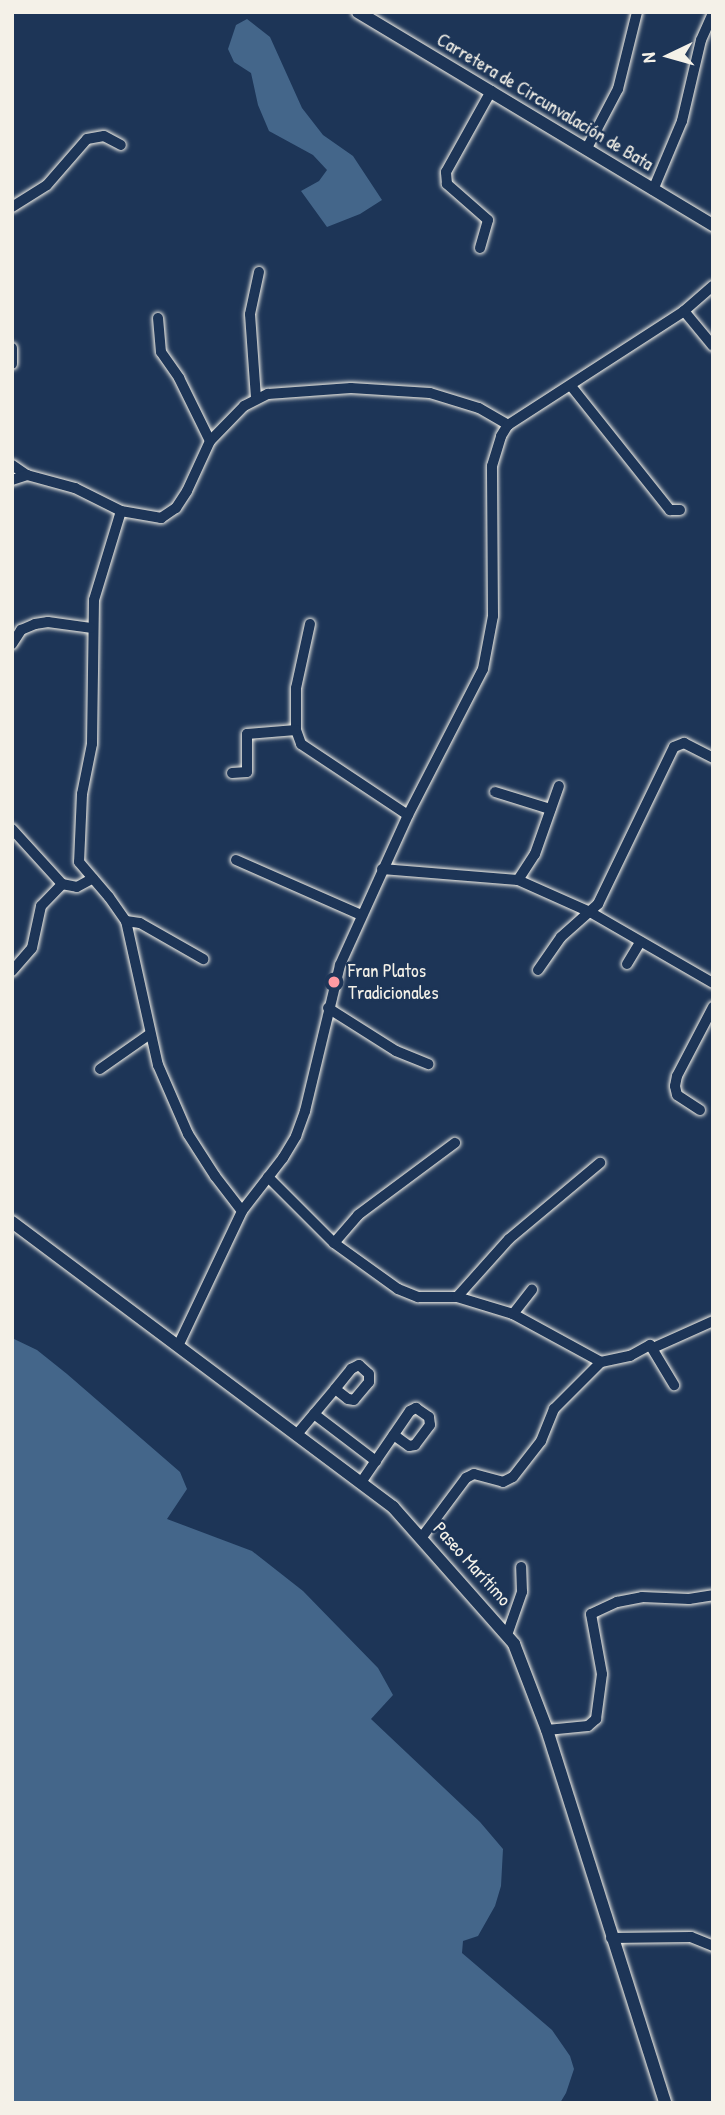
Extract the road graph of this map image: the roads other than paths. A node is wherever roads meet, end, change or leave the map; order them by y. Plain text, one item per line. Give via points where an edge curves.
1 (358, 12) edge
2 (637, 12) edge
3 (713, 13) edge
4 (491, 91) junction
5 (121, 145) dead end
6 (587, 148) junction
7 (653, 190) junction
8 (12, 207) edge
9 (713, 225) edge
10 (480, 248) dead end
11 (259, 272) dead end
12 (713, 286) edge
13 (684, 312) junction
14 (158, 317) dead end
15 (713, 346) edge
16 (12, 348) edge
17 (12, 364) edge
18 (571, 386) junction
19 (256, 398) junction
20 (508, 425) junction
21 (209, 441) junction
22 (12, 465) edge
23 (27, 475) junction
24 (12, 480) edge
25 (680, 510) dead end
26 (121, 511) junction
27 (310, 624) dead end
28 (91, 628) junction
29 (12, 644) edge
30 (296, 730) junction
31 (713, 758) edge
32 (232, 773) dead end
33 (559, 786) dead end
34 (495, 792) dead end
35 (550, 809) junction
36 (408, 815) junction
37 (12, 829) edge
38 (236, 860) dead end
39 (382, 869) junction
40 (93, 878) junction
41 (517, 880) junction
42 (62, 884) junction
43 (590, 912) junction
44 (361, 915) junction
45 (126, 922) junction
46 (640, 942) junction
47 (203, 959) dead end
48 (627, 964) dead end
49 (538, 970) dead end
50 (12, 971) edge
51 (713, 984) edge
52 (713, 1007) edge
53 (328, 1008) junction
54 (150, 1034) junction
55 (428, 1064) dead end
56 (100, 1069) dead end
57 (700, 1110) dead end
58 (455, 1143) dead end
59 (600, 1163) dead end
60 (268, 1177) junction
61 (242, 1211) junction
62 (12, 1223) edge
63 (334, 1243) junction
64 (532, 1290) dead end
65 (457, 1297) junction
66 (513, 1314) junction
67 (713, 1321) edge
68 (178, 1346) junction
69 (653, 1348) junction
70 (601, 1362) junction
71 (674, 1385) dead end
72 (335, 1389) dead end
73 (314, 1414) junction
74 (298, 1433) junction
75 (394, 1435) dead end
76 (376, 1461) junction
77 (362, 1481) junction
78 (422, 1537) junction
79 (521, 1567) dead end
80 (713, 1595) edge
81 (507, 1635) junction
82 (547, 1730) junction
83 (611, 1938) junction
84 (713, 1946) edge
85 (665, 2103) edge

1 - 4 main road, Carretera de Circunvalación de Bata
2 - 6 street via 618,89
3 - 7 street via 701,40 682,121
4 - 6 main road, Carretera de Circunvalación de Bata
4 - 10 street via 446,172 447,184 488,220
5 - 8 street via 104,136 88,139 47,185
6 - 7 main road, Carretera de Circunvalación de Bata
7 - 9 main road, Carretera de Circunvalación de Bata
11 - 19 street via 250,313
12 - 13 street
13 - 15 street
13 - 18 street
14 - 21 street via 161,352 179,378
16 - 17 street
18 - 20 street
18 - 25 street via 670,510
19 - 20 street via 351,388 430,393 479,408
19 - 21 street
20 - 36 street via 492,466 493,616 487,657 477,686
21 - 26 street via 187,491 169,515
22 - 23 street
23 - 24 street
23 - 26 street via 75,488
26 - 28 street via 97,582
27 - 30 street via 296,688
28 - 29 street via 35,624 21,630
28 - 40 street via 92,744 82,794 79,862
30 - 32 street via 247,734 247,772
30 - 36 street via 308,751
31 - 43 street via 684,743 674,747 618,868
33 - 35 street
34 - 35 street
35 - 41 street via 535,854
36 - 39 street
37 - 42 street
38 - 44 street
39 - 41 street
39 - 44 street
40 - 42 street via 77,887
40 - 45 street
41 - 43 street
42 - 50 street via 41,906 32,948
43 - 46 street
43 - 49 street via 561,937
44 - 53 street
45 - 47 street via 139,923
45 - 54 street
46 - 48 street
46 - 51 street
52 - 57 street via 675,1086 677,1096
53 - 55 street via 396,1051
53 - 60 street via 305,1111 296,1136
54 - 56 street
54 - 61 street via 158,1065 188,1134
58 - 63 street via 358,1215
59 - 65 street via 509,1239
60 - 61 street
60 - 63 street
61 - 68 street
62 - 68 main road, Paseo Marítimo
63 - 65 street via 398,1289 418,1297
64 - 66 street
65 - 66 street
66 - 70 street
67 - 69 street
68 - 74 main road, Paseo Marítimo
69 - 70 street via 650,1345 630,1356
69 - 71 street
70 - 78 street via 554,1409 532,1456 513,1477 503,1482 474,1474 466,1478
72 - 73 street
73 - 74 street
73 - 76 street
74 - 77 main road, Paseo Marítimo
75 - 76 street
76 - 77 street
77 - 78 main road, Paseo Marítimo
78 - 81 main road, Paseo Marítimo
79 - 81 street via 522,1591
80 - 82 street via 642,1597 592,1614 601,1674 596,1719 588,1726
81 - 82 main road, Paseo Marítimo via 525,1668
82 - 83 main road, Paseo Marítimo
83 - 84 street via 691,1937
83 - 85 main road, Paseo Marítimo

